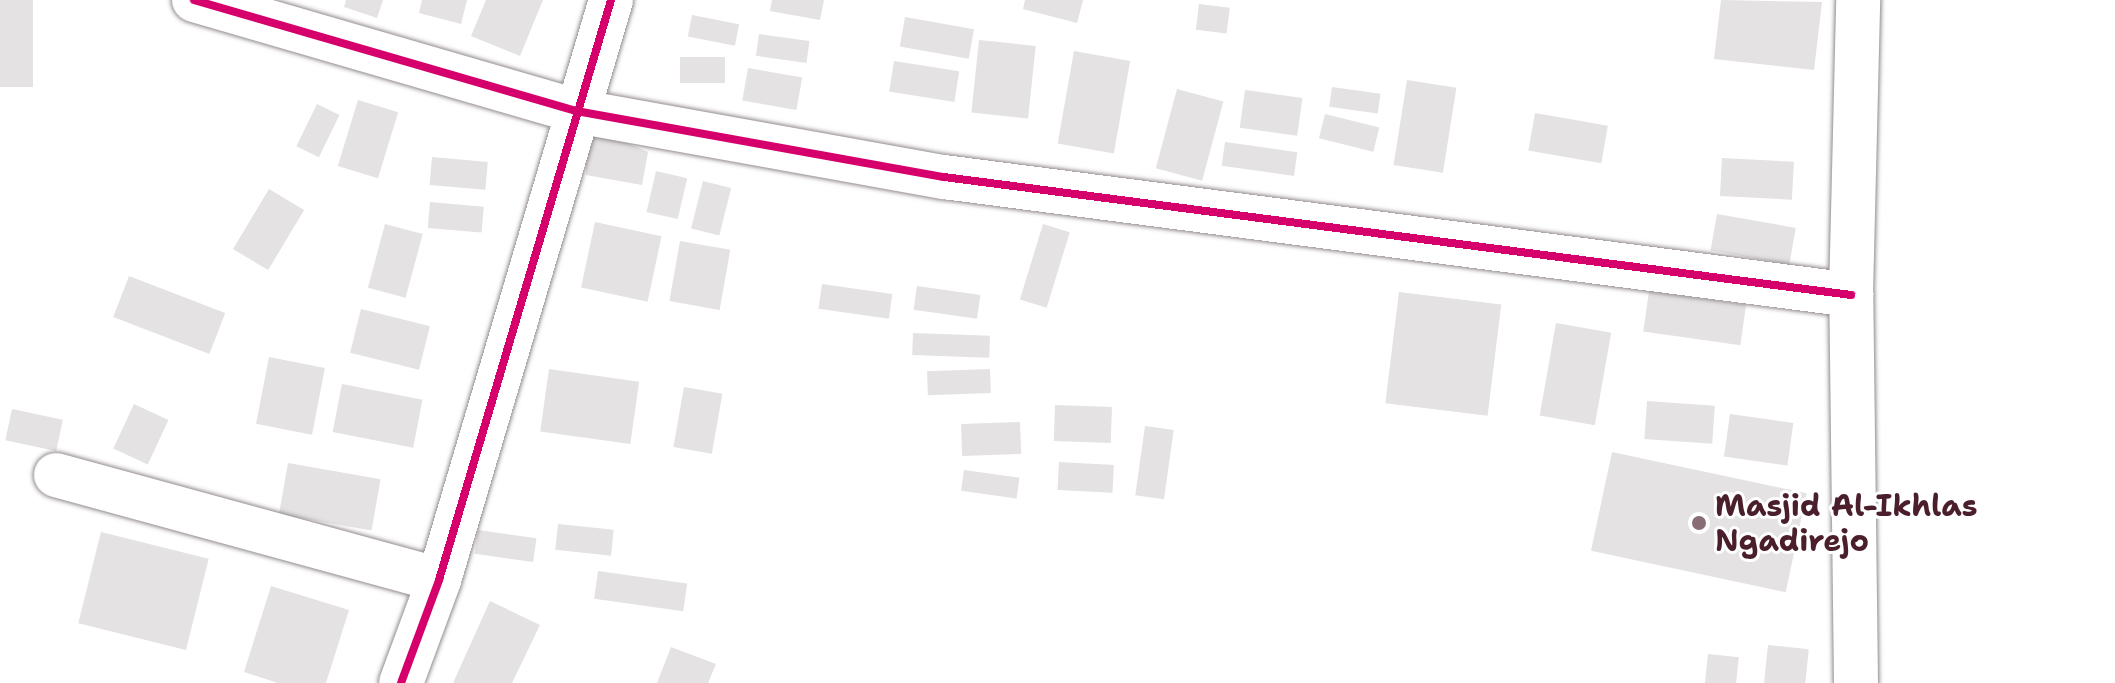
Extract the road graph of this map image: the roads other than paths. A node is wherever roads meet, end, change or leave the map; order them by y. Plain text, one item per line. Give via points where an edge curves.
1 (194, 0) edge
2 (611, 0) edge
3 (1858, 0) edge
4 (576, 111) junction
5 (1851, 295) junction
6 (56, 475) dead end
7 (439, 580) junction
8 (401, 683) edge
9 (1856, 683) edge

1 - 4 street
2 - 4 street
3 - 5 street
4 - 5 street via 944,177
4 - 7 street
5 - 9 street
6 - 7 street
7 - 8 street

